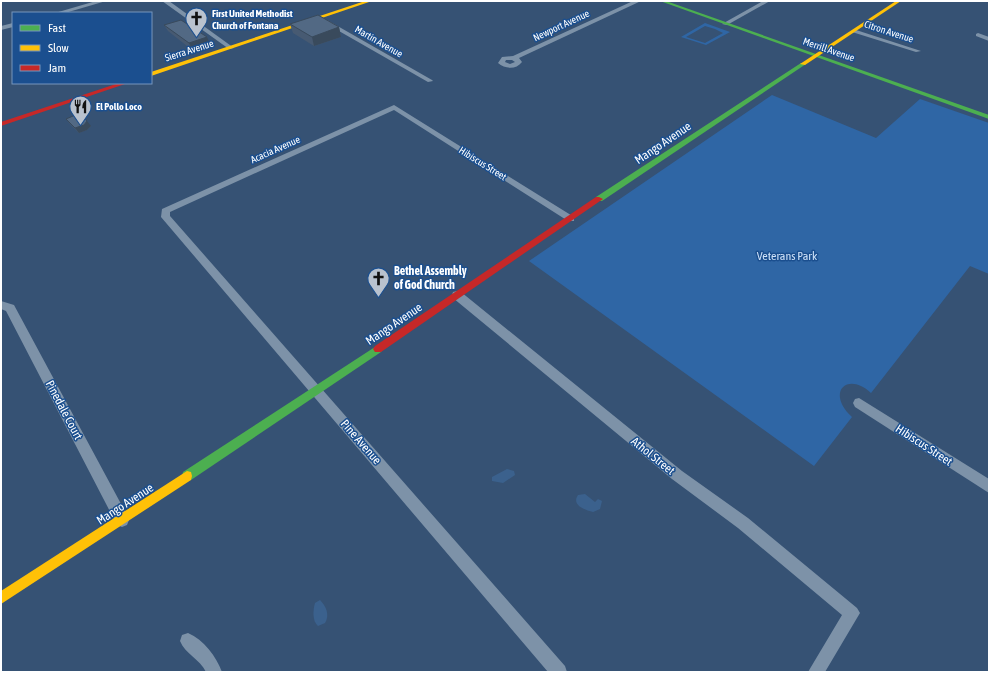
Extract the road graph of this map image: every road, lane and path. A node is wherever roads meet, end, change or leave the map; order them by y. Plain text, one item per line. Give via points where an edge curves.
1 (104, 1) edge
2 (165, 1) edge
3 (370, 1) edge
4 (638, 1) edge
5 (662, 1) edge
6 (768, 1) edge
7 (899, 1) edge
8 (62, 12) edge
9 (319, 18) junction
10 (725, 24) junction
11 (12, 25) edge
12 (1, 28) edge
13 (854, 31) junction
14 (978, 35) dead end
15 (989, 39) edge
16 (231, 48) junction
17 (918, 51) dead end
18 (815, 56) junction
19 (514, 58) dead end
20 (152, 74) edge
21 (430, 81) dead end
22 (122, 84) edge
23 (394, 108) joint
24 (989, 117) edge
25 (1, 124) edge
26 (165, 211) joint
27 (571, 219) junction
28 (457, 295) junction
29 (1, 305) edge
30 (317, 391) junction
31 (859, 404) dead end
32 (989, 487) edge
33 (122, 520) junction
34 (1, 598) edge
35 (188, 641) dead end
36 (214, 672) edge
37 (559, 672) edge
38 (816, 672) edge

1 - 8 street
2 - 16 street
3 - 9 street, Sierra Avenue
4 - 19 street, Newport Avenue
5 - 10 street, Merrill Avenue
6 - 10 street
7 - 13 street, Mango Avenue
9 - 16 street, Sierra Avenue
9 - 21 street, Martin Avenue
10 - 18 street, Merrill Avenue
11 - 12 street
13 - 17 street, Citron Avenue
13 - 18 street, Mango Avenue
14 - 15 street
16 - 20 street, Sierra Avenue
18 - 24 street, Merrill Avenue
18 - 27 street, Mango Avenue
22 - 25 street
23 - 26 street, Acacia Avenue
23 - 27 street, Hibiscus Street
26 - 30 street, Pine Avenue via 166,217
27 - 28 street, Mango Avenue
28 - 30 street, Mango Avenue
28 - 38 street, Athol Street via 677,475 743,523 852,613
29 - 33 street, Pinedale Court via 10,308
30 - 33 street, Mango Avenue
30 - 37 street, Pine Avenue
31 - 32 street, Hibiscus Street
33 - 34 street, Mango Avenue
35 - 36 street via 209,661

